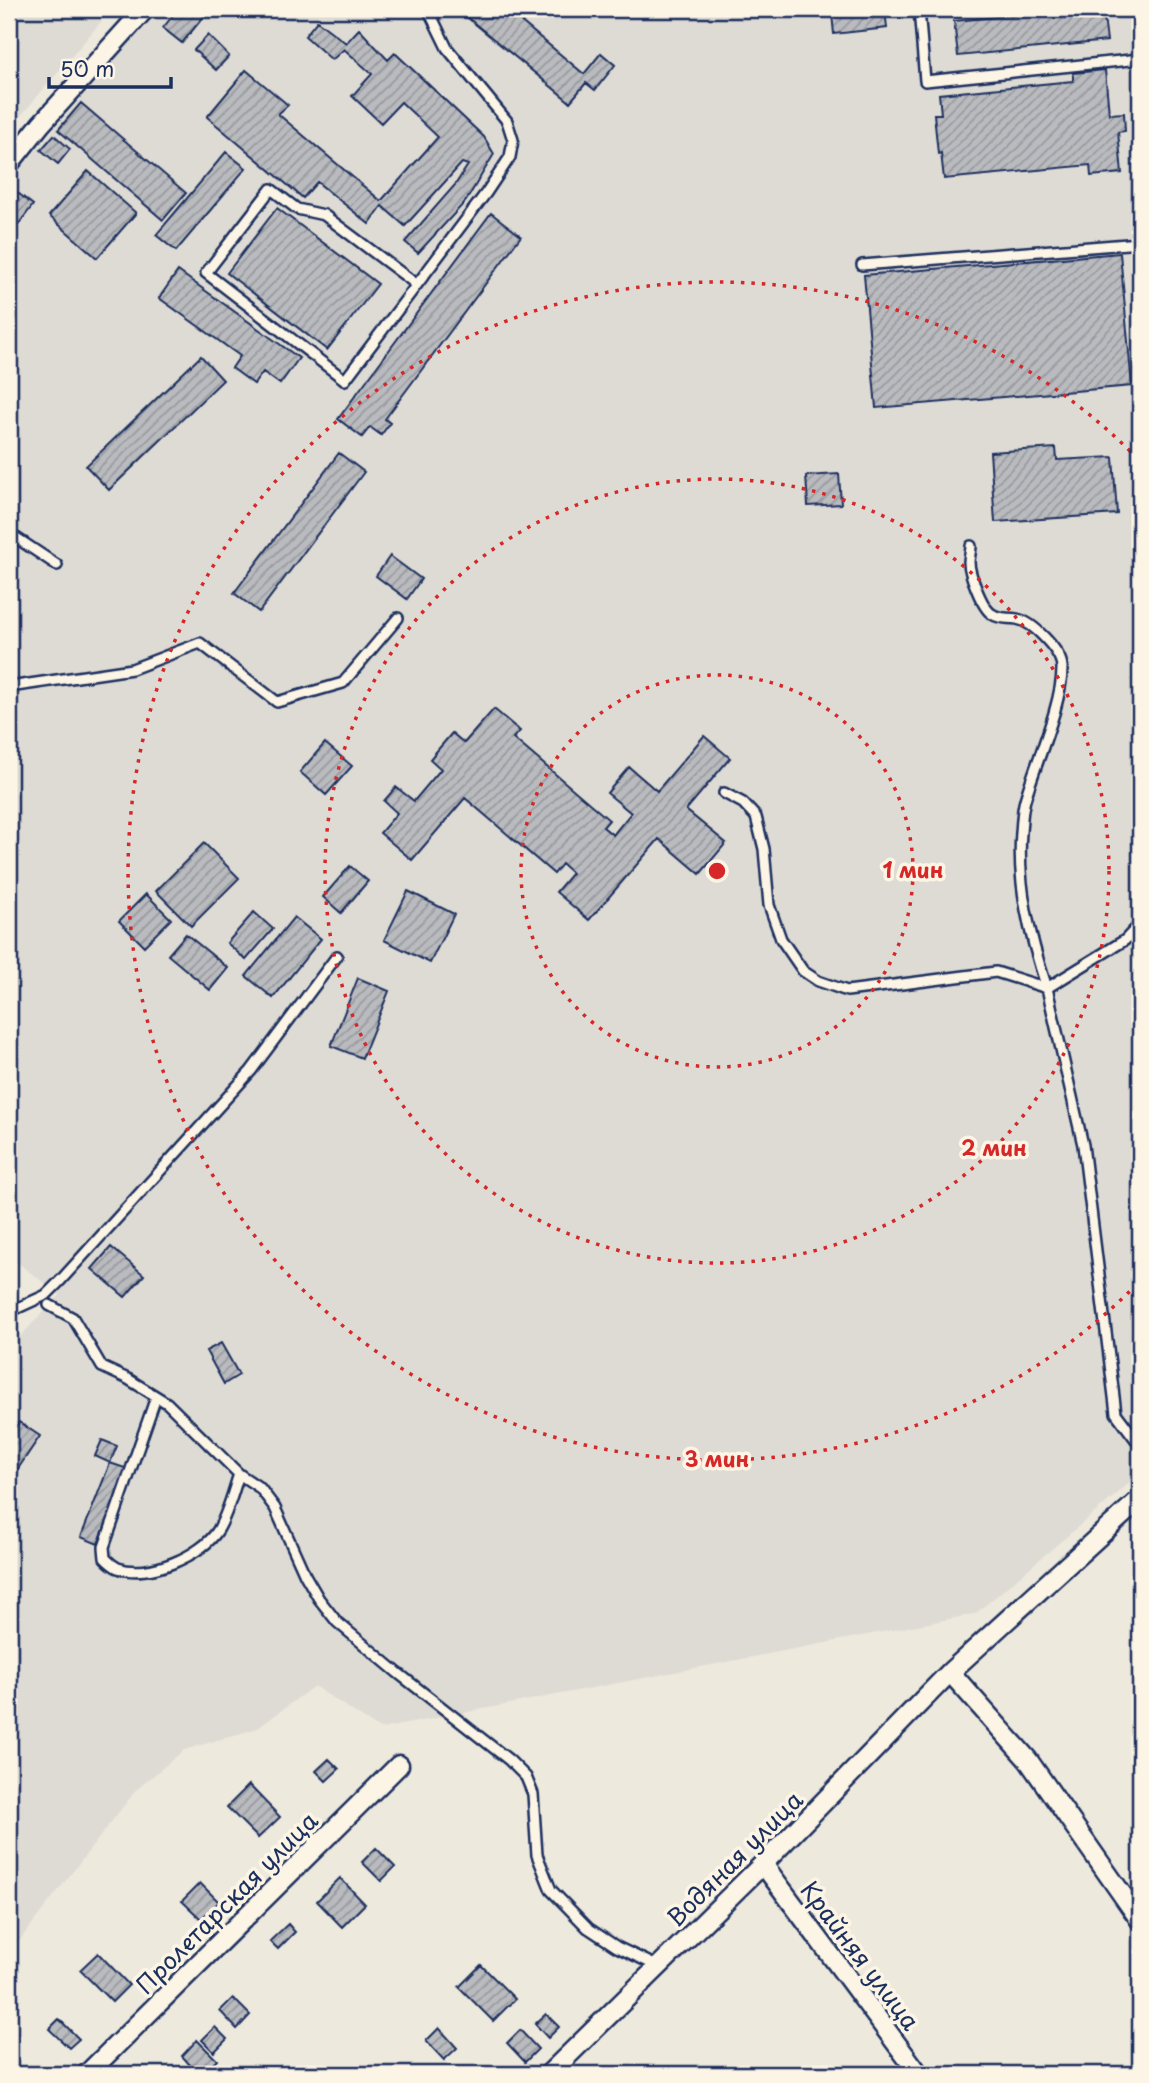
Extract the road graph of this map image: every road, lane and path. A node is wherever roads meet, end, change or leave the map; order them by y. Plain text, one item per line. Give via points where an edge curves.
1 (145, 9) edge
2 (428, 9) edge
3 (919, 9) edge
4 (1140, 59) edge
5 (9, 164) edge
6 (1140, 243) edge
7 (862, 265) dead end
8 (416, 284) junction
9 (9, 533) edge
10 (971, 546) dead end
11 (57, 565) dead end
12 (398, 618) dead end
13 (9, 687) edge
14 (724, 793) dead end
15 (1140, 924) edge
16 (337, 956) dead end
17 (1047, 988) junction
18 (49, 1305) dead end
19 (9, 1312) edge
20 (156, 1396) junction
21 (1140, 1445) edge
22 (239, 1474) junction
23 (1140, 1499) edge
24 (950, 1672) junction
25 (399, 1765) dead end
26 (763, 1864) junction
27 (1140, 1920) edge
28 (660, 1968) junction
29 (88, 2074) edge
30 (549, 2074) edge
31 (919, 2074) edge

1 - 5 street
2 - 8 lane via 447,48 507,121 513,140 510,157
3 - 4 lane via 925,80
6 - 7 lane
8 - 8 lane via 345,380 206,273 271,189 297,209 324,215
9 - 11 lane
10 - 17 lane via 969,564 990,613 1032,628 1049,641 1062,665 1052,715 1024,803 1019,858 1024,904
12 - 13 lane via 343,683 277,702 200,643 132,669
14 - 17 lane via 756,817 769,905 781,939 803,971 818,981 847,991 996,972
15 - 17 lane via 1125,940
16 - 19 lane via 251,1071 60,1281 46,1294
17 - 21 lane via 1083,1145 1116,1413
18 - 20 lane via 73,1318 102,1367
20 - 22 lane
20 - 22 lane via 104,1547 105,1558 115,1567 149,1570 203,1547 218,1531
22 - 28 lane via 260,1488 275,1507 305,1575 337,1622 526,1777 533,1794 537,1855 551,1890 588,1928
23 - 24 street, Водяная улица
24 - 26 street, Водяная улица
24 - 27 street via 1028,1760
25 - 29 street, Пролетарская улица
26 - 28 street, Водяная улица
26 - 31 street, Крайняя улица
28 - 30 street, Водяная улица

